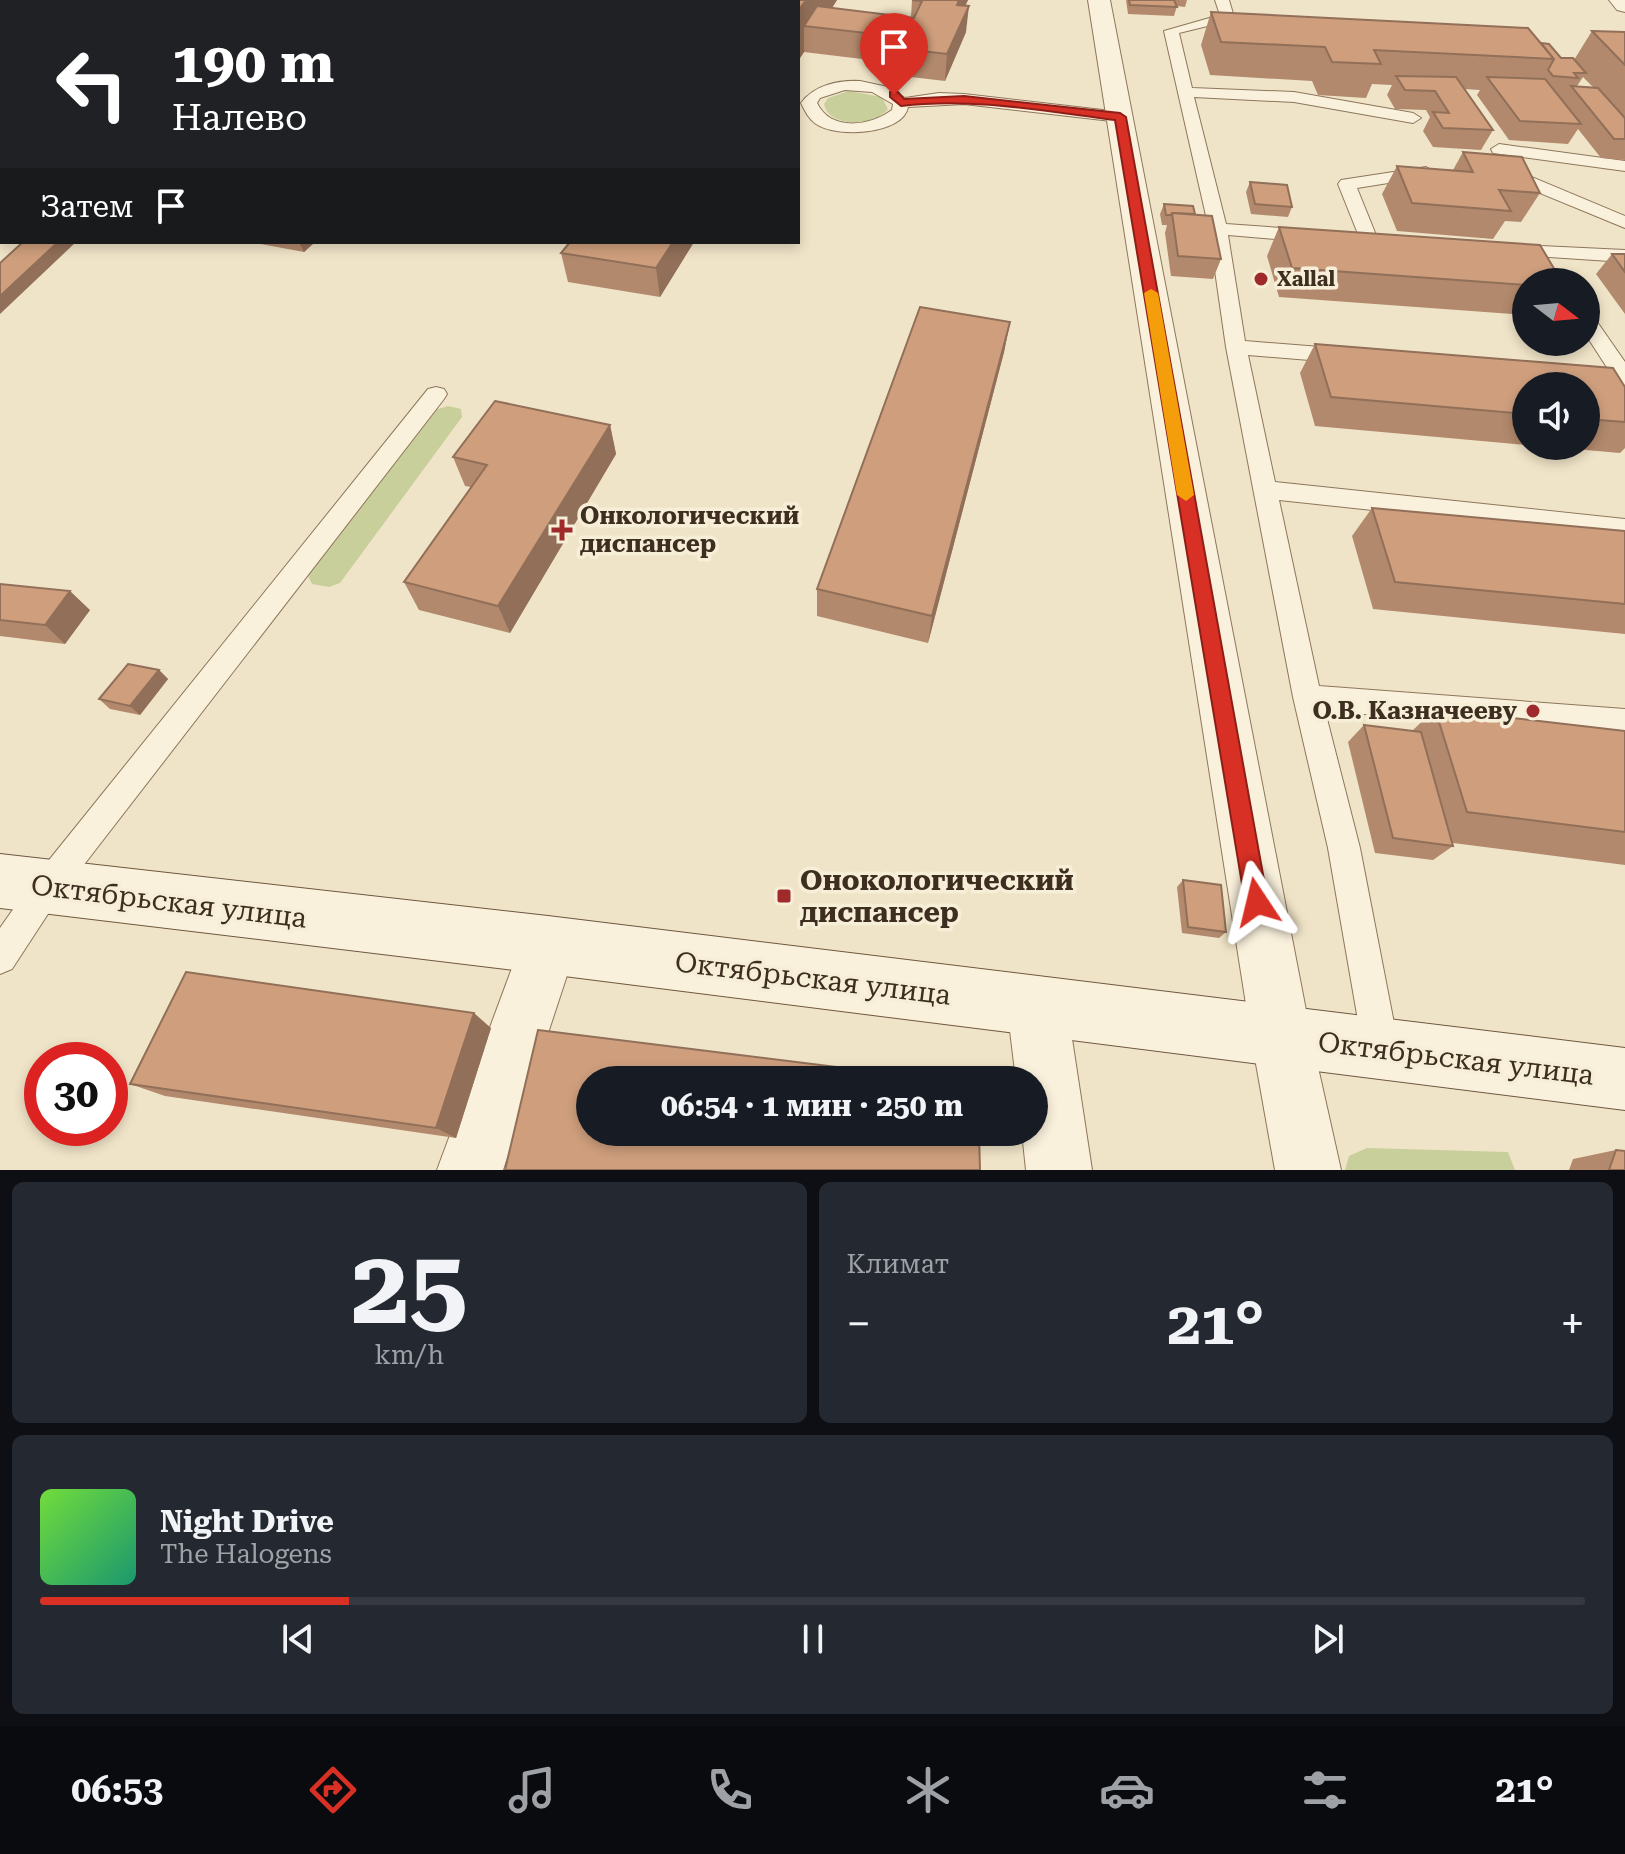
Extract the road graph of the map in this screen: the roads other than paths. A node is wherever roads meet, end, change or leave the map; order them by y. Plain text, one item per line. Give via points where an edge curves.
1 (1099, 0) edge
2 (1222, 0) edge
3 (1620, 0) edge
4 (1625, 5) edge
5 (1184, 92) junction
6 (901, 103) junction
7 (1120, 117) junction
8 (1413, 118) dead end
9 (1499, 149) dead end
10 (1625, 166) edge
11 (1446, 172) edge
12 (1488, 175) edge
13 (1625, 223) edge
14 (1218, 229) junction
15 (1324, 237) edge
16 (1369, 240) edge
17 (1625, 256) edge
18 (1550, 268) edge
19 (1600, 341) edge
20 (1236, 347) junction
21 (1361, 357) edge
22 (1600, 376) edge
23 (1625, 378) edge
24 (436, 394) dead end
25 (1266, 490) junction
26 (1625, 528) edge
27 (1307, 697) junction
28 (1625, 722) edge
29 (24, 884) edge
30 (548, 945) junction
31 (0, 957) edge
32 (1037, 1006) junction
33 (1281, 1036) junction
34 (1381, 1049) junction
35 (1625, 1079) edge
36 (470, 1170) edge
37 (1059, 1170) edge
38 (1308, 1170) edge

1 - 7 street
2 - 5 lane via 1227,17 1171,31
3 - 4 street
5 - 8 lane via 1294,97
5 - 14 lane
6 - 6 lane via 891,120 857,128 821,121 809,103 815,95 844,85 881,88
6 - 7 lane via 964,99
7 - 33 street
9 - 10 lane
11 - 16 lane via 1347,184
12 - 13 lane via 1516,177
14 - 15 lane
14 - 20 lane
17 - 18 lane via 1533,251
19 - 23 lane
20 - 21 lane
20 - 25 lane
22 - 23 lane
24 - 29 lane
25 - 26 lane
25 - 27 lane
27 - 28 lane
27 - 34 lane via 1344,848
29 - 30 street, Октябрьская улица
29 - 31 lane
30 - 32 street, Октябрьская улица
30 - 36 street
32 - 33 street, Октябрьская улица
32 - 37 street
33 - 34 street, Октябрьская улица
33 - 38 street
34 - 35 street, Октябрьская улица

